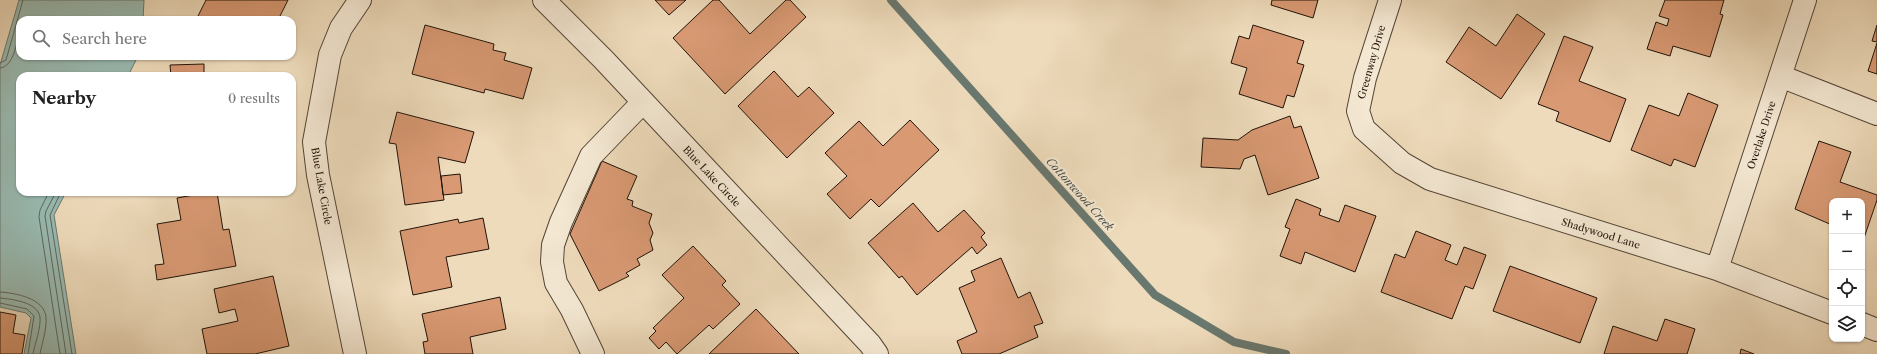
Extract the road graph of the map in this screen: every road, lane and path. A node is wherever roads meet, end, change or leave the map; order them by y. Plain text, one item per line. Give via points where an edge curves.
1 (360, 0) edge
2 (544, 0) edge
3 (1390, 0) edge
4 (1805, 0) edge
5 (1780, 76) junction
6 (643, 102) junction
7 (1877, 114) edge
8 (1378, 142) joint
9 (1717, 269) junction
10 (1829, 312) edge
11 (1865, 325) edge
12 (1877, 330) edge
13 (355, 354) edge
14 (592, 354) edge
15 (877, 354) edge

1 - 13 street, Blue Lake Circle via 342,28 330,55 314,142 318,175
2 - 6 street, Blue Lake Circle
3 - 8 street, Greenway Drive via 1365,78 1358,111 1364,129
4 - 5 street, Overlake Drive
5 - 7 street
5 - 9 street, Overlake Drive
6 - 14 street via 591,156 553,245 552,262 556,283 572,310
6 - 15 street, Blue Lake Circle
8 - 9 street, Shadywood Lane via 1402,163 1430,179
9 - 10 street, Shadywood Lane
11 - 12 street

